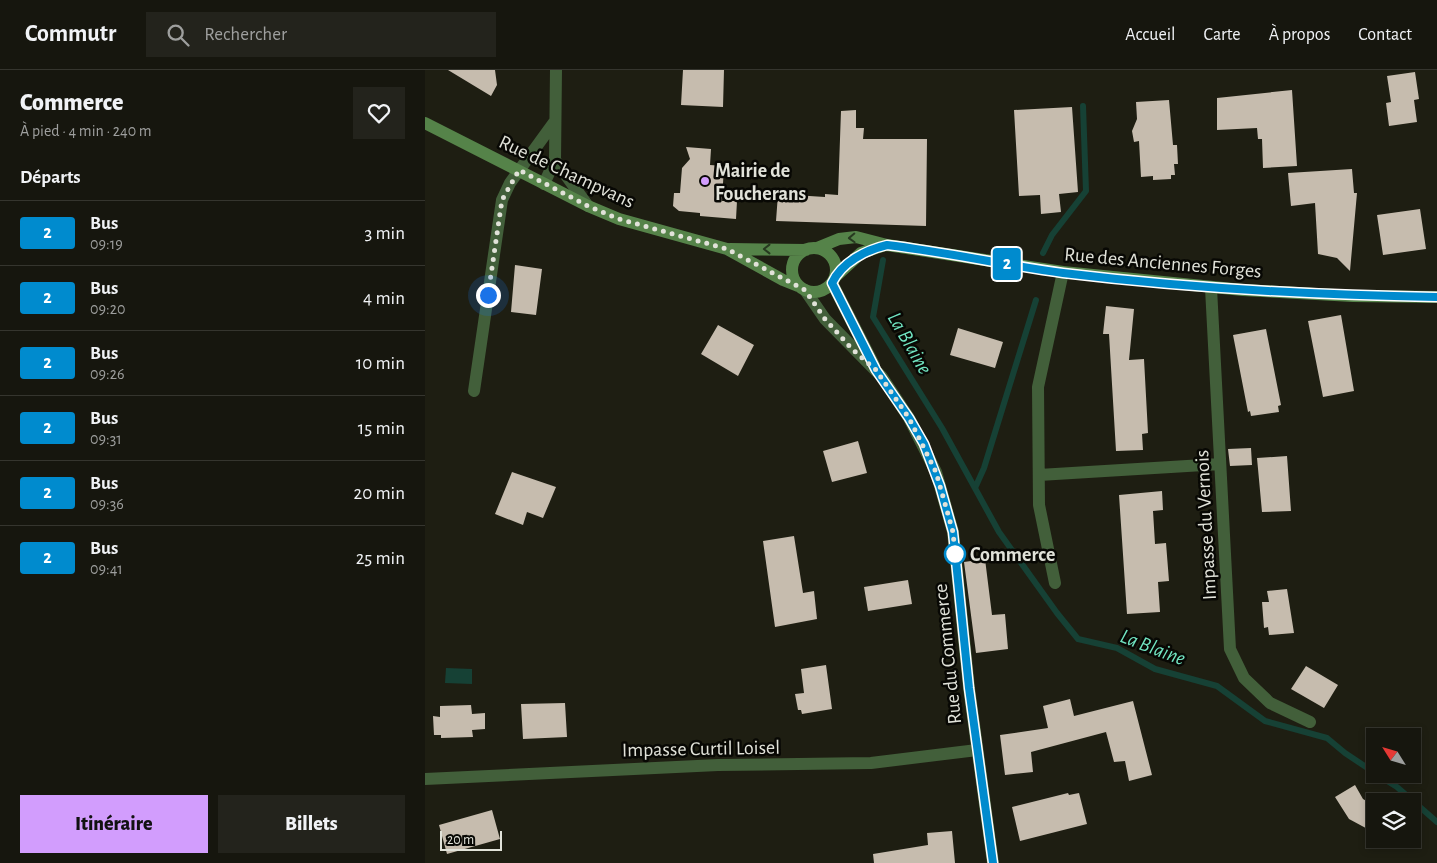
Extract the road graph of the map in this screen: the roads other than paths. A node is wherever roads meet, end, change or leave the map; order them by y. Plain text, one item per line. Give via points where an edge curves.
1 (556, 70) edge
2 (555, 121) junction
3 (425, 123) edge
4 (555, 160) junction
5 (519, 170) junction
6 (544, 184) junction
7 (588, 206) junction
8 (887, 245) junction
9 (727, 249) junction
10 (812, 249) junction
11 (1063, 272) junction
12 (834, 280) junction
13 (802, 288) junction
14 (1211, 288) junction
15 (1437, 297) edge
16 (876, 370) junction
17 (474, 391) dead end
18 (1220, 464) junction
19 (1039, 475) junction
20 (1055, 583) dead end
21 (1310, 722) dead end
22 (977, 750) junction
23 (425, 779) edge
24 (993, 863) edge

1 - 2 street
2 - 4 street
2 - 5 street
3 - 5 street, Rue de Champvans
4 - 6 street
4 - 7 street
5 - 6 street, Rue de Champvans
5 - 17 street via 502,200
6 - 7 street, Rue de Champvans
7 - 9 street, Rue de Champvans via 619,219
8 -> 10 street, Rue des Anciennes Forges via 856,237 839,239
8 - 11 street, Rue des Anciennes Forges
8 - 12 street, Rue des Anciennes Forges via 861,253
10 -> 9 street, Rue de Champvans
9 - 13 street, Rue de Champvans
10 - 12 street via 827,253 834,261
10 - 13 street via 797,256 793,266 793,276
11 - 14 street, Rue des Anciennes Forges
11 - 19 street via 1038,388
12 - 13 street via 820,292
12 - 16 street, Rue du Commerce
13 - 16 street, Rue du Commerce via 852,349
14 - 15 street, Rue des Anciennes Forges
14 - 18 street, Impasse du Vernois
16 - 22 street, Rue du Commerce via 924,444 936,472 953,532
18 - 19 street
18 - 21 street, Impasse du Vernois via 1231,649 1244,678 1270,703
19 - 20 street via 1039,505
22 - 23 street, Impasse Curtil Loisel via 871,763 718,765
22 - 24 street, Rue du Commerce

